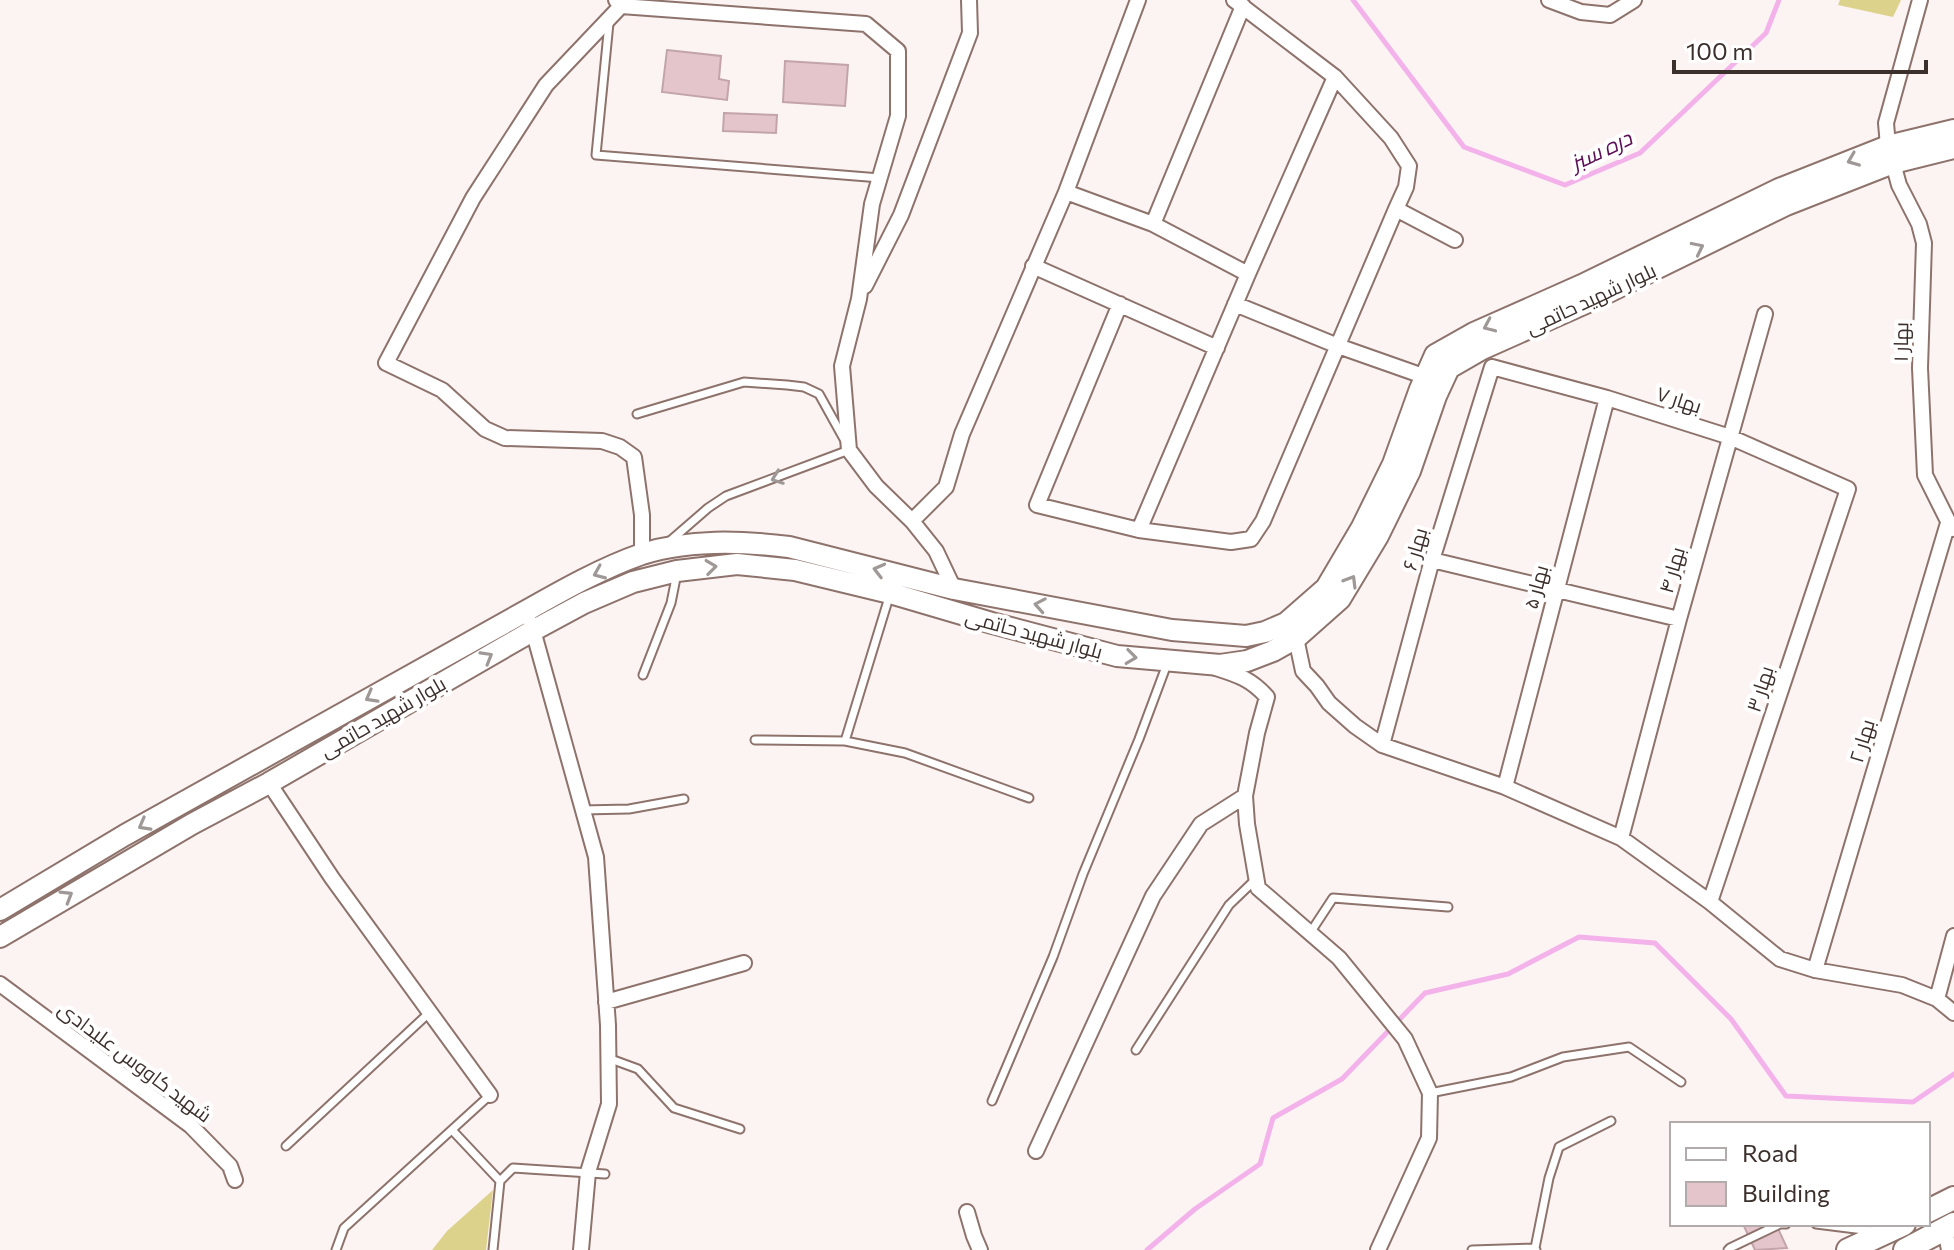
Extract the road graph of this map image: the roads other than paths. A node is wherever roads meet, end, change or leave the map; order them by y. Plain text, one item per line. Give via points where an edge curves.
1 (969, 0) edge
2 (1138, 0) edge
3 (1549, 0) edge
4 (1634, 0) edge
5 (1920, 0) edge
6 (618, 3) edge
7 (1238, 3) edge
8 (610, 18) junction
9 (1335, 77) junction
10 (1954, 130) edge
11 (1954, 148) edge
12 (1891, 154) junction
13 (880, 178) junction
14 (1066, 192) junction
15 (1396, 209) junction
16 (1153, 224) junction
17 (1455, 240) dead end
18 (1033, 266) junction
19 (1248, 274) junction
20 (859, 299) junction
21 (1120, 304) junction
22 (1235, 304) junction
23 (1765, 314) dead end
24 (1338, 346) junction
25 (1217, 348) junction
26 (1487, 358) junction
27 (1426, 377) junction
28 (1607, 398) junction
29 (637, 414) dead end
30 (1730, 437) junction
31 (849, 450) junction
32 (1848, 489) joint
33 (912, 521) junction
34 (1951, 527) edge
35 (1139, 530) junction
36 (651, 552) junction
37 (1432, 560) junction
38 (677, 571) junction
39 (954, 589) junction
40 (1555, 590) junction
41 (890, 593) junction
42 (947, 610) junction
43 (526, 611) junction
44 (1679, 619) junction
45 (534, 630) junction
46 (1296, 638) junction
47 (1168, 662) junction
48 (1208, 665) junction
49 (643, 675) dead end
50 (755, 740) dead end
51 (845, 741) junction
52 (1382, 745) junction
53 (269, 783) junction
54 (1505, 787) junction
55 (1245, 796) junction
56 (1029, 798) dead end
57 (684, 799) dead end
58 (582, 810) junction
59 (1621, 838) junction
60 (1256, 879) junction
61 (1710, 902) junction
62 (1448, 907) dead end
63 (0, 910) edge
64 (3, 930) edge
65 (1310, 933) junction
66 (1954, 936) edge
67 (744, 963) dead end
68 (1815, 970) junction
69 (0, 984) edge
70 (1937, 999) junction
71 (606, 1002) junction
72 (430, 1012) junction
73 (1954, 1013) edge
74 (1136, 1050) dead end
75 (608, 1058) junction
76 (1681, 1082) dead end
77 (1430, 1093) junction
78 (490, 1095) joint
79 (992, 1101) dead end
80 (1611, 1121) dead end
81 (740, 1129) dead end
82 (452, 1130) junction
83 (286, 1146) dead end
84 (1036, 1151) dead end
85 (588, 1172) junction
86 (605, 1174) dead end
87 (235, 1180) dead end
88 (500, 1181) junction
89 (1954, 1198) edge
90 (1930, 1210) edge
91 (967, 1212) dead end
92 (1776, 1226) edge
93 (1856, 1226) edge
94 (1895, 1228) edge
95 (1949, 1234) edge
96 (1536, 1249) edge
97 (336, 1250) edge
98 (493, 1250) edge
99 (581, 1250) edge
100 (980, 1250) edge
101 (1378, 1250) edge
102 (1472, 1250) edge
103 (1728, 1250) edge
104 (1848, 1250) edge
105 (1905, 1250) edge

1 - 20 street via 970,33 901,215
2 - 14 street
3 - 4 street via 1581,12 1610,15
5 - 12 street via 1886,123
6 - 8 street
6 - 13 street via 866,24 898,51 898,116
7 - 9 street
7 - 16 street
8 - 13 lane via 596,155
8 - 36 street via 546,85 473,198 386,363 442,390 485,429 505,438 602,441 620,447 634,457 640,531
9 - 15 street via 1391,138 1409,166
9 - 19 street
10 - 12 main road, بلوار شهید حاتمی
11 - 12 main road, بلوار شهید حاتمی
26 -> 12 main road, بلوار شهید حاتمی via 1590,301
12 -> 27 main road, بلوار شهید حاتمی via 1779,189 1474,333 1435,355
12 - 34 street, بهار ۱ via 1924,243 1920,368 1925,475
13 - 20 street
14 - 16 street
14 - 18 street
15 - 17 street
15 - 24 street
16 - 19 street
18 - 21 street
18 - 33 street via 962,434 946,487
19 - 22 street
20 - 31 street via 842,366
21 - 25 street
21 - 35 street via 1037,505
22 - 24 street
22 - 25 street
23 - 30 street, بهار ۴
24 - 27 street
24 - 35 street via 1251,539 1231,542
25 - 35 street
26 - 28 street, بهار ۷
26 - 37 street, بهار ۶
46 -> 26 main road, بلوار شهید حاتمی via 1340,599 1378,536 1410,471 1449,368
27 -> 39 main road, بلوار شهید حاتمی via 1362,527 1326,588 1286,623 1246,636 1172,630
28 - 30 street, بهار ۷
28 - 40 street, بهار ۵
29 - 31 lane via 744,382 804,387 819,394
30 - 32 street, بهار ۷
30 - 44 street, بهار ۴
31 - 33 street
31 -> 36 lane via 726,496
32 - 61 street, بهار ۳
33 - 39 street via 936,551
34 - 68 street, بهار ۲
39 -> 36 main road, بلوار شهید حاتمی via 789,547 702,543
36 -> 43 main road, بلوار شهید حاتمی
37 - 40 street
37 - 52 street, بهار ۶
38 -> 41 main road, بلوار شهید حاتمی via 737,564 780,568
38 - 45 main road, بلوار شهید حاتمی via 633,582
38 - 49 lane via 671,603
39 - 42 main road
40 - 44 street
40 - 54 street, بهار ۵
41 - 42 main road, بلوار شهید حاتمی
41 - 51 lane
42 -> 47 main road, بلوار شهید حاتمی via 1117,656
43 - 45 street
43 -> 63 main road, بلوار شهید حاتمی
44 - 59 street, بهار ۴
53 -> 45 main road, بلوار شهید حاتمی
45 - 58 street
46 - 48 main road, بلوار شهید حاتمی via 1247,661
46 - 52 street via 1303,671 1329,703
47 - 48 main road, بلوار شهید حاتمی
47 - 79 lane
48 - 55 street via 1256,684 1267,697
50 - 51 lane
51 - 56 lane via 905,753
52 - 54 street
64 -> 53 main road, بلوار شهید حاتمی
53 - 72 street
54 - 59 street
55 - 60 street
55 - 84 street via 1201,824 1153,896
57 - 58 lane via 629,809
58 - 71 street via 596,857
59 - 61 street
60 - 65 street via 1258,888
60 - 74 lane via 1229,905
61 - 68 street via 1780,959
62 - 65 lane via 1333,898
65 - 77 street via 1339,958 1405,1039
66 - 70 street
67 - 71 street
68 - 70 street via 1902,985
69 - 87 street, شهید کاووس علیدادی via 191,1126 230,1166
70 - 73 street
71 - 75 street
72 - 78 street
72 - 83 lane
75 - 81 lane via 638,1069 674,1108
75 - 85 street via 609,1104
76 - 77 lane via 1629,1047 1563,1057 1511,1077
77 - 101 street via 1429,1138
78 - 82 lane
80 - 96 lane via 1559,1147
82 - 88 lane
82 - 97 lane via 344,1228
85 - 86 lane
85 - 88 lane via 513,1168
85 - 99 street
88 - 98 lane
89 - 90 main road
91 - 100 street
92 - 103 lane
93 - 94 lane
94 - 104 main road
95 - 105 main road
96 - 102 lane

